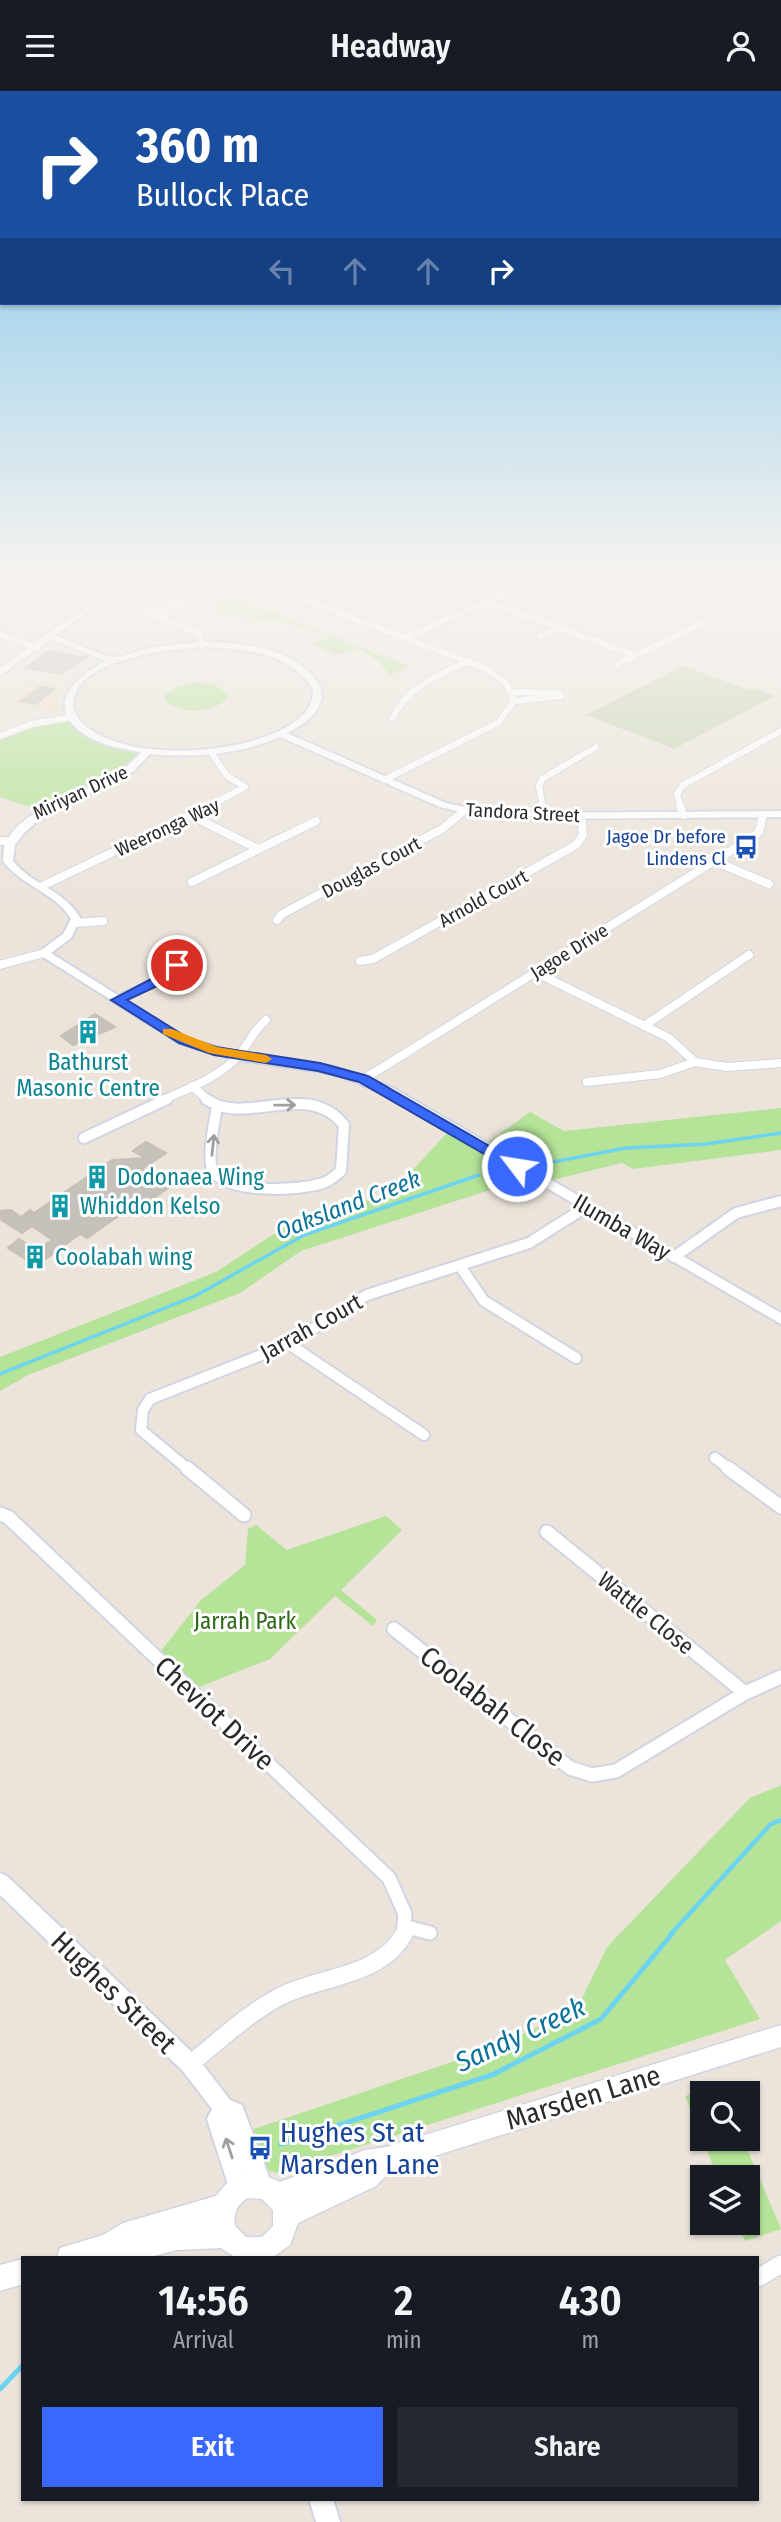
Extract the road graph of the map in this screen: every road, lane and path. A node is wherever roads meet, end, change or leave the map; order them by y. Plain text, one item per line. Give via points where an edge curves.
1 (74, 688) edge
2 (317, 688) edge
3 (418, 688) edge
4 (509, 688) edge
5 (512, 692) junction
6 (514, 701) junction
7 (72, 717) junction
8 (392, 719) dead end
9 (781, 731) edge
10 (281, 734) junction
11 (0, 736) edge
12 (596, 747) dead end
13 (147, 751) junction
14 (211, 752) junction
15 (384, 780) junction
16 (464, 811) junction
17 (781, 814) edge
18 (190, 815) junction
19 (683, 815) junction
20 (763, 815) junction
21 (544, 816) junction
22 (581, 816) junction
23 (316, 821) dead end
24 (3, 841) edge
25 (258, 849) junction
26 (714, 862) junction
27 (192, 882) dead end
28 (769, 884) dead end
29 (42, 887) junction
30 (277, 920) dead end
31 (103, 921) dead end
32 (76, 923) junction
33 (44, 953) junction
34 (748, 955) dead end
35 (360, 961) dead end
36 (0, 965) edge
37 (535, 972) junction
38 (163, 978) dead end
39 (117, 1000) junction
40 (266, 1020) dead end
41 (644, 1025) junction
42 (238, 1056) junction
43 (695, 1062) junction
44 (781, 1063) edge
45 (364, 1079) junction
46 (587, 1082) dead end
47 (192, 1086) junction
48 (217, 1106) junction
49 (84, 1138) dead end
50 (781, 1201) edge
51 (586, 1206) junction
52 (674, 1257) junction
53 (460, 1266) junction
54 (781, 1319) edge
55 (289, 1344) junction
56 (576, 1358) dead end
57 (424, 1435) dead end
58 (715, 1458) dead end
59 (781, 1507) edge
60 (0, 1514) edge
61 (244, 1515) dead end
62 (547, 1532) dead end
63 (394, 1629) dead end
64 (781, 1677) edge
65 (745, 1693) junction
66 (0, 1882) edge
67 (407, 1927) junction
68 (430, 1933) dead end
69 (781, 2036) edge
70 (190, 2064) junction
71 (258, 2198) junction
72 (225, 2235) junction
73 (110, 2246) junction
74 (276, 2250) edge
75 (247, 2255) edge
76 (73, 2256) edge
77 (781, 2264) edge
78 (21, 2272) edge
79 (759, 2277) edge
80 (0, 2278) edge
81 (322, 2501) edge
82 (328, 2522) edge

1 - 7 street via 68,702
2 - 10 street via 317,703 298,725
3 - 8 street via 399,703
4 - 5 street
5 - 6 street
5 - 6 street via 561,693 555,699
6 - 15 street via 506,717 492,727
7 - 11 street
7 - 13 street via 97,737
9 - 19 street via 683,785 677,797
10 - 14 street
10 - 15 street, Tandora Street
12 - 21 street via 542,779
13 - 14 street
13 - 24 street, Miriyan Drive via 127,772 30,815
14 - 18 street, Weeronga Way via 225,773 245,788
15 - 16 street, Tandora Street
16 - 21 street, Tandora Street
16 - 30 street, Douglas Court via 442,829
17 - 20 street, Tandora Street
18 - 25 street
18 - 29 street, Weeronga Way
19 - 20 street, Tandora Street
19 - 22 street, Tandora Street
20 - 26 street, Jagoe Drive via 756,834
21 - 22 street, Tandora Street
22 - 35 street, Arnold Court via 583,835 576,845 373,959
23 - 25 street
24 - 29 street, Miriyan Drive via 8,862
25 - 27 street
26 - 28 street
26 - 37 street, Jagoe Drive
29 - 32 street, Miriyan Drive via 68,905
31 - 32 street
32 - 33 street via 61,942
33 - 36 street
33 - 39 street, Ilumba Way
34 - 41 street
37 - 41 street
37 - 45 street, Jagoe Drive
38 - 39 street
39 - 42 street, Ilumba Way via 183,1041
40 - 42 street
41 - 43 street via 669,1038
42 - 45 street, Ilumba Way via 320,1067
42 - 47 street
43 - 44 street via 727,1067
43 - 46 street via 660,1074
45 - 51 street, Ilumba Way
47 - 48 street
47 - 49 street
48 -> 48 street via 315,1105 334,1112 344,1125 341,1171 323,1183 307,1186 231,1185 211,1166
50 - 52 street via 732,1213
51 - 52 street, Ilumba Way
51 - 53 street, Jarrah Court via 529,1243
52 - 54 street, Ilumba Way
53 - 55 street, Jarrah Court via 367,1295
53 - 56 street via 484,1301
55 - 57 street
55 - 61 street, Jarrah Court via 150,1399 143,1410 141,1430
58 - 59 street
60 - 67 street, Cheviot Drive via 389,1878 405,1905
62 - 65 street, Wattle Close
63 - 65 street, Coolabah Close via 570,1768 592,1775 616,1771
64 - 65 street, Coolabah Close
66 - 70 street, Hughes Street
67 - 68 street
67 - 70 street via 402,1939 376,1963 283,1995
69 - 71 main road, Marsden Lane via 386,2159 367,2177
70 - 71 street, Hughes Street via 223,2107 218,2119
71 - 72 main road via 223,2221
71 - 73 main road, Marsden Lane via 123,2235
71 - 74 main road via 283,2230
72 - 73 main road, Marsden Lane via 177,2238 124,2252
72 - 75 main road
73 - 76 main road, Marsden Lane
74 - 75 main road
77 - 79 street
78 - 80 main road
81 - 82 street

